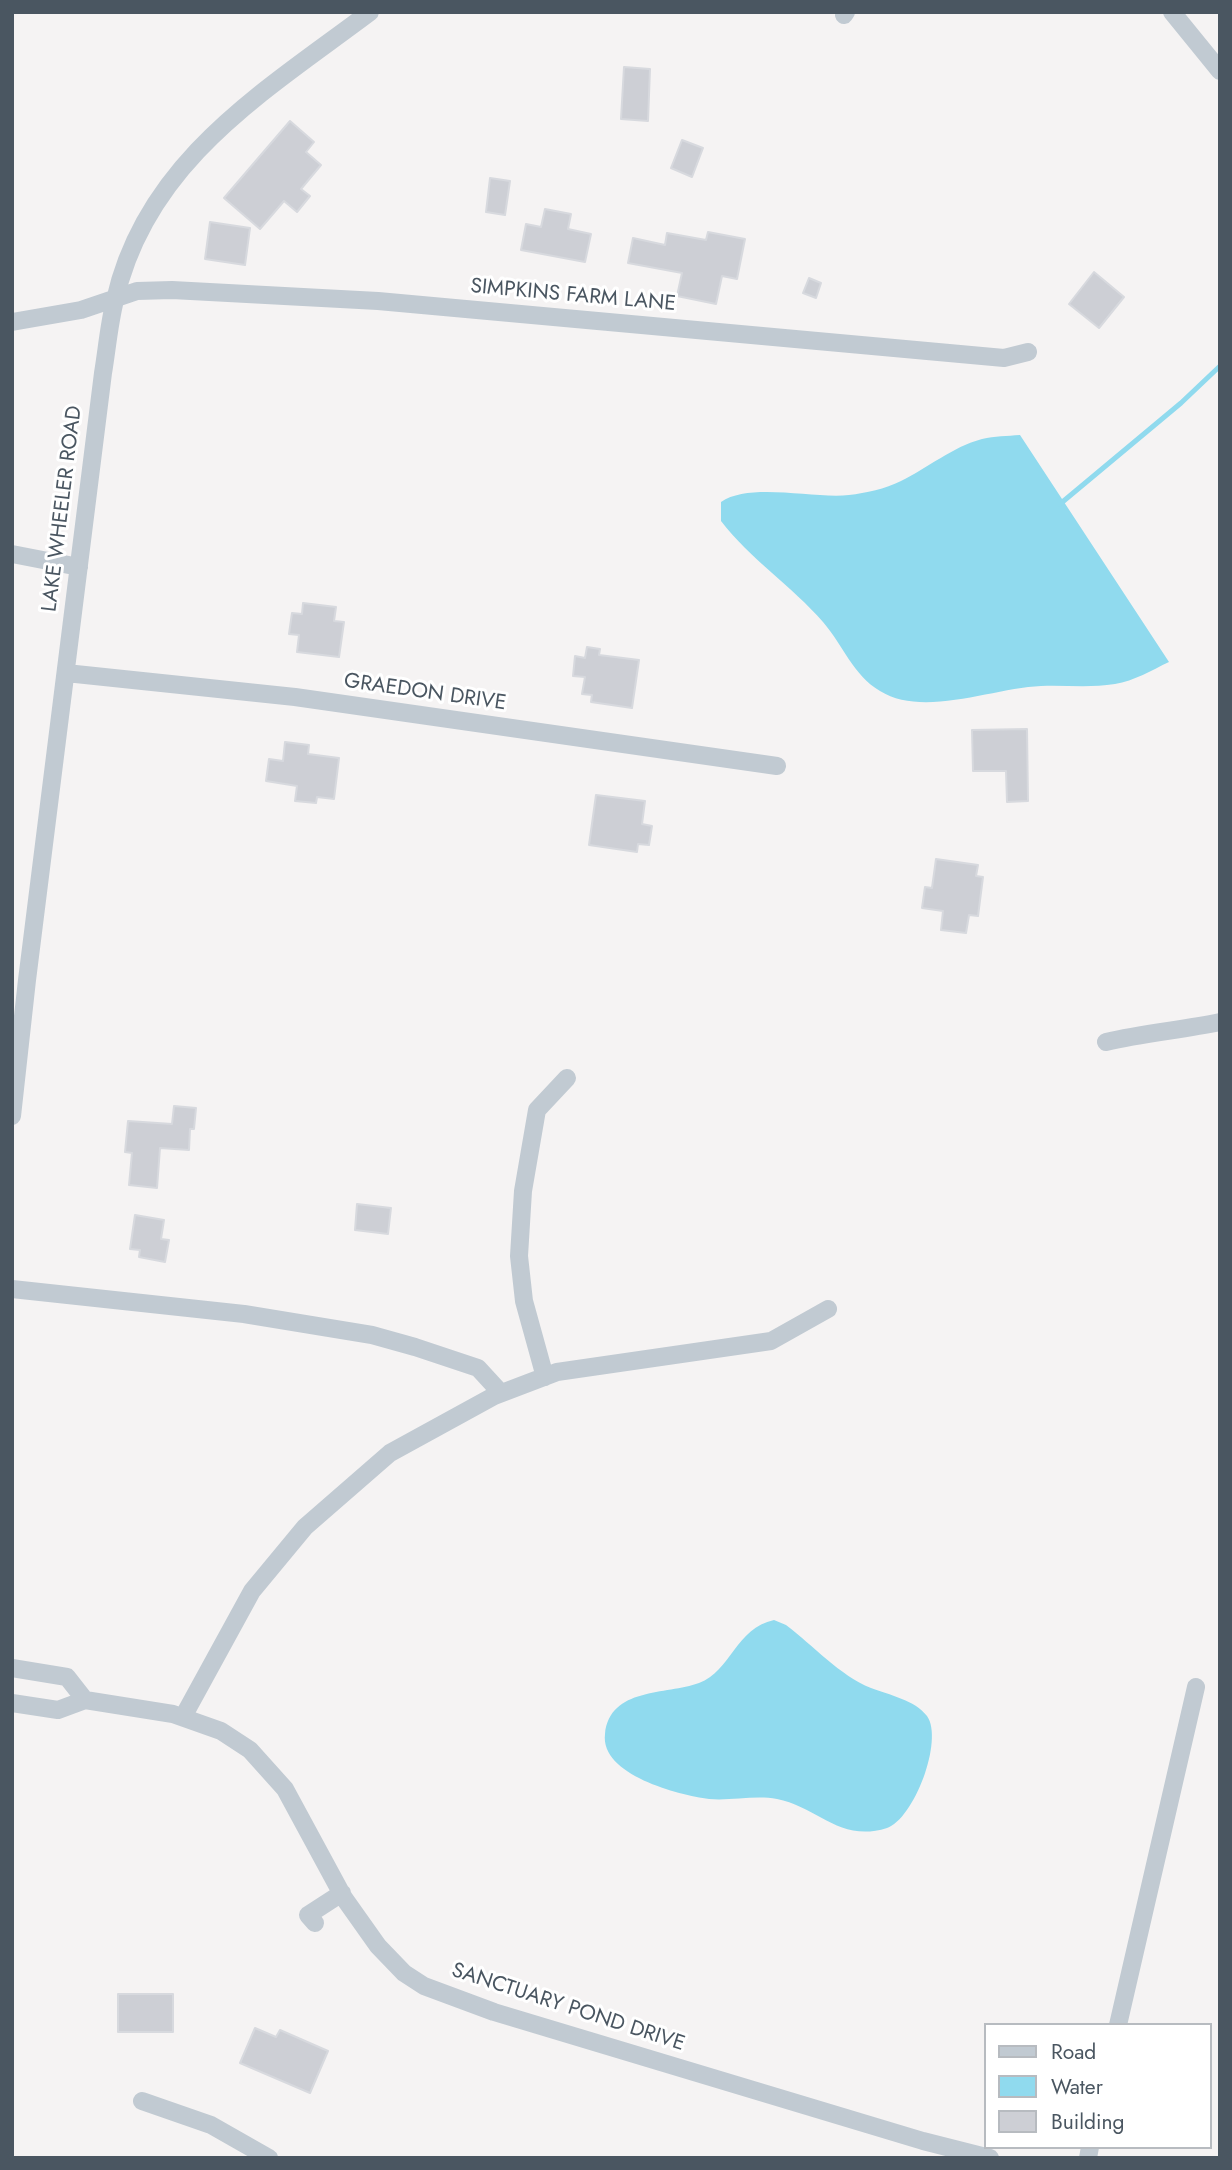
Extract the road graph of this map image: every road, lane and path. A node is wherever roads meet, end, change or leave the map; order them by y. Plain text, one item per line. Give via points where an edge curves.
1 (370, 12) edge
2 (1172, 12) edge
3 (1220, 71) edge
4 (115, 299) junction
5 (12, 322) edge
6 (1028, 352) dead end
7 (12, 554) edge
8 (79, 567) junction
9 (66, 673) junction
10 (777, 766) dead end
11 (20, 979) edge
12 (1220, 1022) edge
13 (1106, 1042) dead end
14 (567, 1078) dead end
15 (12, 1116) edge
16 (12, 1289) edge
17 (828, 1309) dead end
18 (545, 1377) junction
19 (501, 1394) junction
20 (12, 1668) edge
21 (1196, 1687) dead end
22 (85, 1700) junction
23 (12, 1703) edge
24 (183, 1717) junction
25 (342, 1893) junction
26 (314, 1923) dead end
27 (1118, 2023) edge
28 (142, 2101) dead end
29 (269, 2158) edge
30 (990, 2158) edge

1 - 4 street, LAKE WHEELER ROAD via 246,106 193,153 154,205
2 - 3 street
4 - 5 street, SIMPKINS FARM LANE
4 - 6 street, SIMPKINS FARM LANE via 137,291 172,290 365,301 1004,358
4 - 8 street, LAKE WHEELER ROAD
7 - 8 street
8 - 9 street, LAKE WHEELER ROAD
9 - 10 street, GRAEDON DRIVE via 295,697
9 - 11 street, LAKE WHEELER ROAD
11 - 15 street, LAKE WHEELER ROAD
12 - 13 street
14 - 18 street via 537,1110 523,1191 519,1256 524,1301
16 - 19 street via 244,1314 372,1335 478,1368
17 - 18 street via 771,1341
18 - 19 street
19 - 24 street via 390,1453 305,1527 252,1591
20 - 22 street via 67,1677
21 - 27 street
22 - 23 street, SANCTUARY POND DRIVE via 58,1710
22 - 24 street, SANCTUARY POND DRIVE
24 - 25 street, SANCTUARY POND DRIVE via 221,1731 250,1750 285,1789
25 - 26 street via 309,1915
25 - 30 street, SANCTUARY POND DRIVE via 378,1946 424,1986 494,2012
28 - 29 street via 211,2125

